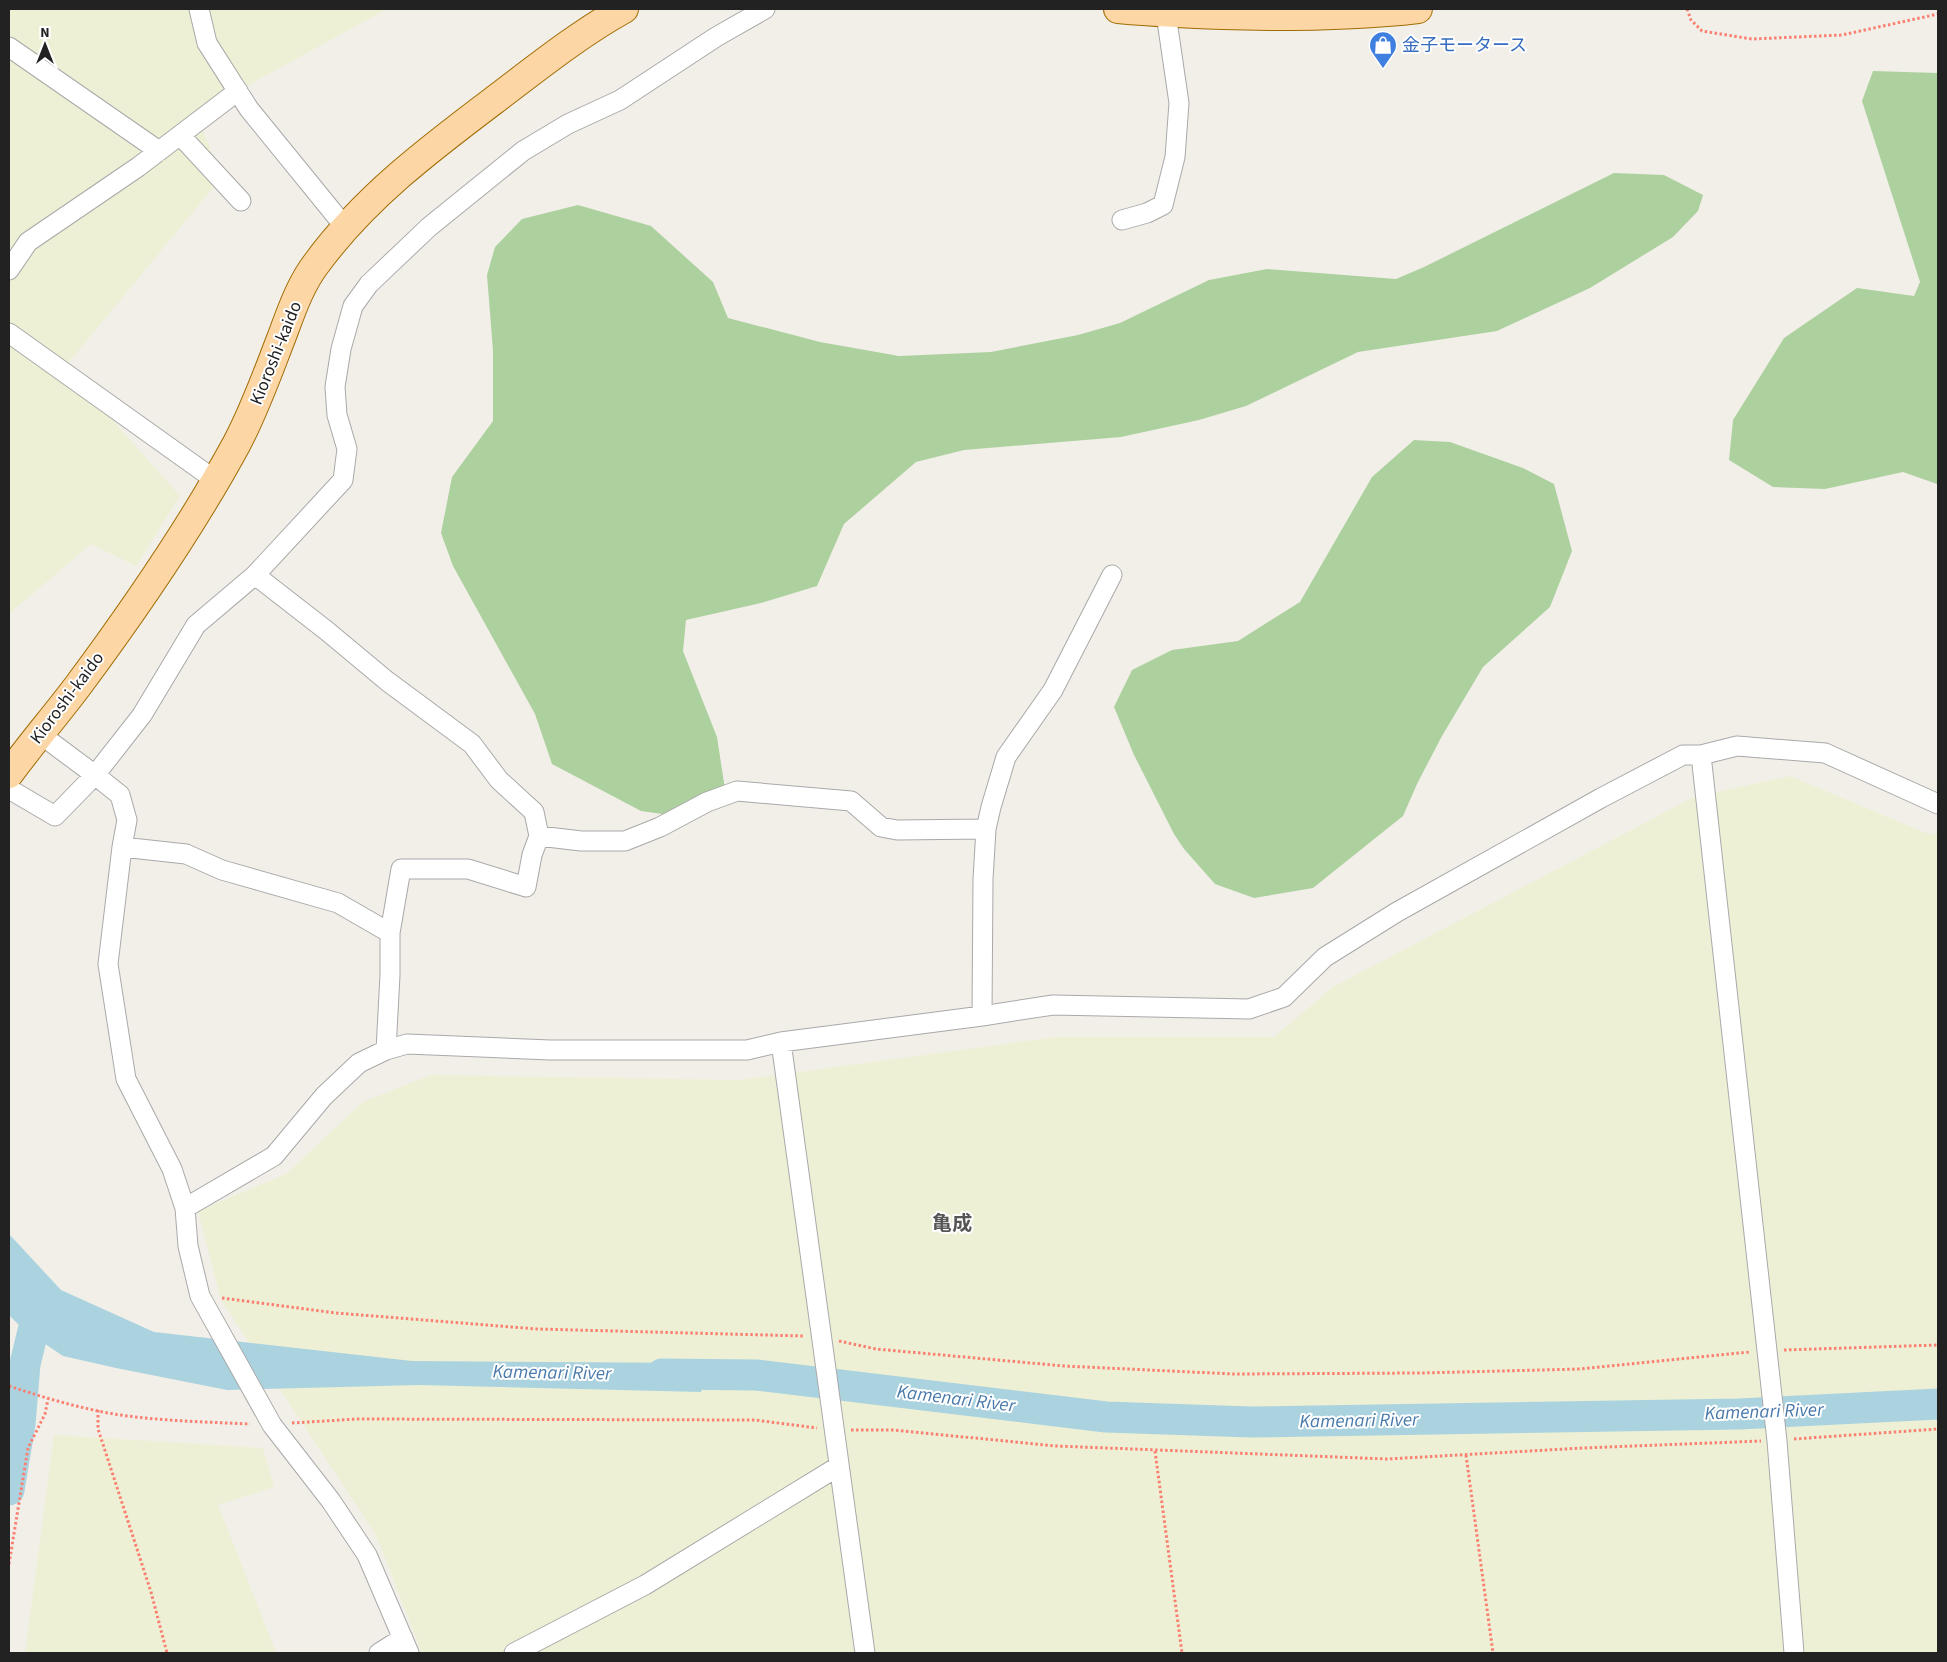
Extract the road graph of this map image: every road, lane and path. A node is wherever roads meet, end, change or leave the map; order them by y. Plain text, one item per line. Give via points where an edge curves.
1 (199, 9) edge
2 (624, 9) edge
3 (765, 9) edge
4 (1118, 9) edge
5 (1418, 9) edge
6 (1688, 9) edge
7 (1166, 14) junction
8 (1938, 14) edge
9 (9, 47) edge
10 (238, 91) junction
11 (180, 135) junction
12 (159, 151) junction
13 (241, 201) dead end
14 (1122, 220) dead end
15 (345, 227) junction
16 (9, 270) edge
17 (9, 333) edge
18 (215, 480) junction
19 (254, 575) junction
20 (1112, 575) dead end
21 (40, 734) junction
22 (1701, 755) junction
23 (9, 774) edge
24 (95, 774) junction
25 (9, 789) edge
26 (1938, 804) edge
27 (986, 829) junction
28 (539, 836) junction
29 (122, 847) junction
30 (390, 933) junction
31 (982, 1016) junction
32 (781, 1042) junction
33 (386, 1050) junction
34 (185, 1208) junction
35 (204, 1304) junction
36 (821, 1336) junction
37 (1938, 1345) edge
38 (1767, 1351) junction
39 (9, 1386) edge
40 (48, 1399) junction
41 (98, 1410) junction
42 (271, 1424) junction
43 (1938, 1428) edge
44 (834, 1430) junction
45 (1777, 1441) junction
46 (1155, 1451) junction
47 (1466, 1455) junction
48 (839, 1466) junction
49 (9, 1564) edge
50 (406, 1646) edge
51 (167, 1653) edge
52 (379, 1653) edge
53 (514, 1653) edge
54 (865, 1653) edge
55 (1182, 1653) edge
56 (1493, 1653) edge
57 (1794, 1653) edge

1 - 10 street via 207,43
2 - 15 main road, Kioroshi-kaido via 576,38 446,137 391,182
3 - 19 street via 620,100 568,124 523,151 429,227 368,284 353,306 334,387 337,415 347,449 343,480
4 - 7 main road
5 - 7 main road via 1322,16
6 - 8 path via 1691,20 1702,31 1752,39 1842,35
7 - 14 street via 1179,103 1175,157 1162,205 1148,213
9 - 12 street
10 - 11 street
10 - 15 street
11 - 12 street
11 - 13 street
12 - 16 street via 28,242
15 - 18 main road, Kioroshi-kaido via 314,266 296,300 256,405
17 - 18 street
18 - 21 main road, Kioroshi-kaido via 149,586 77,688
19 - 24 street via 196,625 142,715
19 - 28 street via 472,744 499,780 534,812
20 - 27 street via 1054,690 1006,757
21 - 23 main road, Kioroshi-kaido
21 - 24 street
22 - 26 street via 1737,746 1825,753
22 - 31 street via 1682,755 1397,912 1325,956 1284,997 1249,1009 1054,1005
22 - 38 street
24 - 25 street via 55,816
24 - 29 street via 120,795 127,820
27 - 28 street via 881,827 852,801 737,791 625,841 581,841
27 - 31 street
28 - 30 street via 526,887 468,869 401,869
29 - 30 street via 186,854 222,870 338,903
29 - 34 street via 108,964 126,1079 172,1169
30 - 33 street
31 - 32 street
32 - 33 street via 747,1050 550,1050 408,1044
32 - 36 street
33 - 34 street via 359,1063 324,1096 274,1156
34 - 35 street via 188,1246
35 - 36 path via 245,1300 336,1313 537,1329
35 - 42 street
36 - 38 path via 876,1349 1064,1366 1234,1374 1580,1369
36 - 44 street
37 - 38 path
38 - 45 street
39 - 40 path
40 - 41 path
40 - 49 path via 45,1414 28,1448
41 - 42 path via 182,1421
41 - 51 path via 98,1429 151,1592
42 - 44 path via 356,1418 755,1420
42 - 50 street via 367,1555
43 - 45 path
44 - 46 path via 893,1430 1056,1446
44 - 48 street
45 - 47 path
45 - 57 street
46 - 47 path via 1386,1459
46 - 55 path
47 - 56 path
48 - 53 street via 645,1586
48 - 54 street
50 - 52 street

